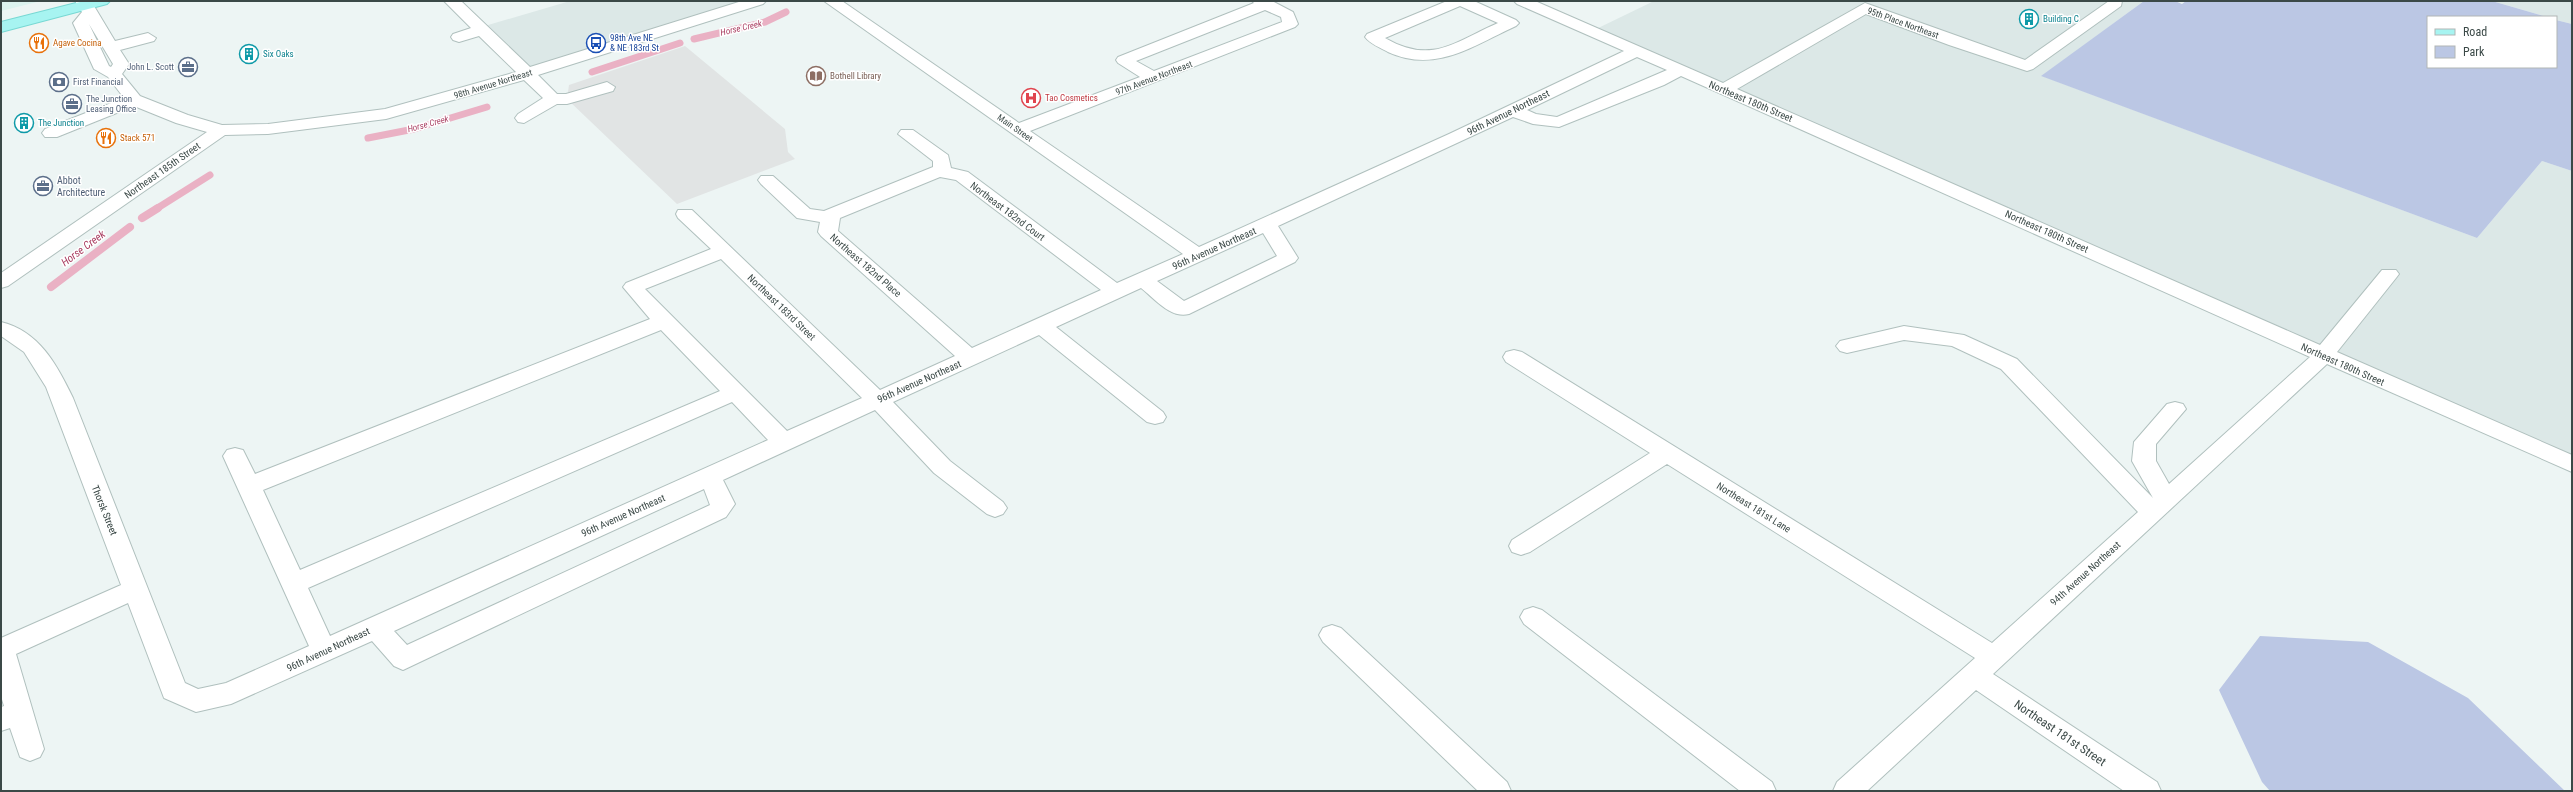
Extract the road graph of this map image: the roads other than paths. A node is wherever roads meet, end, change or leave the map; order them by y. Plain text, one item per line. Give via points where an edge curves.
1 (55, 1) edge
2 (102, 1) edge
3 (452, 1) edge
4 (758, 1) edge
5 (832, 1) edge
6 (1460, 1) edge
7 (1522, 1) edge
8 (1263, 3) edge
9 (2116, 3) dead end
10 (86, 7) edge
11 (1, 15) edge
12 (1, 27) edge
13 (481, 30) junction
14 (1188, 35) junction
15 (459, 37) dead end
16 (148, 38) dead end
17 (112, 47) junction
18 (1637, 51) junction
19 (1219, 53) junction
20 (1680, 70) junction
21 (114, 74) junction
22 (526, 74) junction
23 (1153, 78) junction
24 (607, 87) dead end
25 (1724, 89) junction
26 (553, 99) junction
27 (134, 100) junction
28 (1512, 110) junction
29 (524, 118) dead end
30 (221, 130) junction
31 (1017, 130) junction
32 (51, 133) dead end
33 (907, 134) dead end
34 (942, 172) junction
35 (767, 180) dead end
36 (685, 214) dead end
37 (830, 218) junction
38 (1267, 224) junction
39 (724, 251) junction
40 (1198, 255) junction
41 (2389, 274) dead end
42 (1143, 280) junction
43 (1, 282) edge
44 (1116, 292) junction
45 (664, 321) junction
46 (1041, 326) junction
47 (1, 328) edge
48 (1847, 346) dead end
49 (2324, 356) junction
50 (1514, 357) dead end
51 (970, 358) junction
52 (734, 392) junction
53 (878, 400) junction
54 (2175, 409) dead end
55 (1155, 417) dead end
56 (784, 442) junction
57 (1667, 453) junction
58 (235, 456) dead end
59 (2572, 464) edge
60 (706, 477) junction
61 (249, 486) junction
62 (2159, 506) junction
63 (994, 508) dead end
64 (1521, 546) dead end
65 (293, 584) junction
66 (136, 589) junction
67 (1532, 618) dead end
68 (375, 628) junction
69 (1332, 635) dead end
70 (324, 651) junction
71 (1994, 657) junction
72 (1974, 675) junction
73 (196, 701) joint
74 (10, 716) edge
75 (30, 749) dead end
76 (1497, 791) edge
77 (1762, 791) edge
78 (1847, 791) edge
79 (2147, 791) edge

1 - 11 main road
2 - 10 main road
3 - 13 street
4 - 22 street, 98th Avenue Northeast
5 - 31 street, Main Street
6 - 6 street via 1373,37 1396,51 1425,58 1437,56 1511,23
7 - 18 street, Northeast 180th Street
8 - 14 street
8 - 19 street, 97th Avenue Northeast via 1288,15 1290,24
9 - 25 street, 95th Place Northeast via 2027,66 1865,8
10 - 12 main road
10 - 17 street
10 - 21 street via 81,25 102,69
13 - 15 street
13 - 22 street
14 - 19 street
14 - 23 street via 1124,60
16 - 17 street
17 - 21 street via 120,64
18 - 20 street, Northeast 180th Street
18 - 28 street, 96th Avenue Northeast
19 - 23 street, 97th Avenue Northeast
20 - 25 street, Northeast 180th Street
20 - 28 street via 1658,82 1559,122 1533,119
21 - 27 street
22 - 26 street
22 - 30 street, 98th Avenue Northeast via 386,114 268,129
23 - 31 street, 97th Avenue Northeast
24 - 26 street via 567,99
25 - 49 street, Northeast 180th Street via 1912,170
26 - 29 street
27 - 30 street via 182,119
27 - 32 street
28 - 38 street, 96th Avenue Northeast
30 - 43 street, Northeast 185th Street
31 - 40 street, Main Street
33 - 34 street via 942,159
34 - 37 street via 830,215
34 - 44 street, Northeast 182nd Court via 962,176
35 - 37 street, Northeast 182nd Place via 804,214
36 - 39 street, Northeast 183rd Street
37 - 51 street, Northeast 182nd Place via 828,232
38 - 40 street, 96th Avenue Northeast
38 - 42 street via 1288,258 1182,310
39 - 45 street via 633,287
39 - 53 street, Northeast 183rd Street
40 - 42 street, 96th Avenue Northeast
41 - 49 street, 94th Avenue Northeast
42 - 44 street, 96th Avenue Northeast
44 - 46 street, 96th Avenue Northeast
45 - 52 street
45 - 61 street
46 - 51 street, 96th Avenue Northeast
46 - 55 street
47 - 66 street, Thorsk Street via 26,342 42,358 62,398
48 - 62 street via 1904,333 1957,340 2009,364
49 - 59 street, Northeast 180th Street
49 - 62 street, 94th Avenue Northeast
50 - 57 street, Northeast 181st Lane
51 - 53 street, 96th Avenue Northeast
52 - 56 street
52 - 65 street
53 - 56 street, 96th Avenue Northeast
53 - 63 street, Northeast 183rd Street via 942,467
54 - 62 street via 2145,442 2144,462
56 - 60 street, 96th Avenue Northeast
57 - 64 street
57 - 71 street, Northeast 181st Lane
58 - 61 street
60 - 68 street, 96th Avenue Northeast
60 - 68 street via 722,498 723,504 713,514 403,659
61 - 65 street
62 - 71 street, 94th Avenue Northeast
65 - 70 street
66 - 73 street, Thorsk Street via 174,690
66 - 74 street via 1,649
67 - 77 street
68 - 70 street, 96th Avenue Northeast
69 - 76 street
70 - 73 street, 96th Avenue Northeast via 231,693
71 - 72 street, 94th Avenue Northeast
72 - 78 street, 94th Avenue Northeast
72 - 79 street, Northeast 181st Street
74 - 75 street

